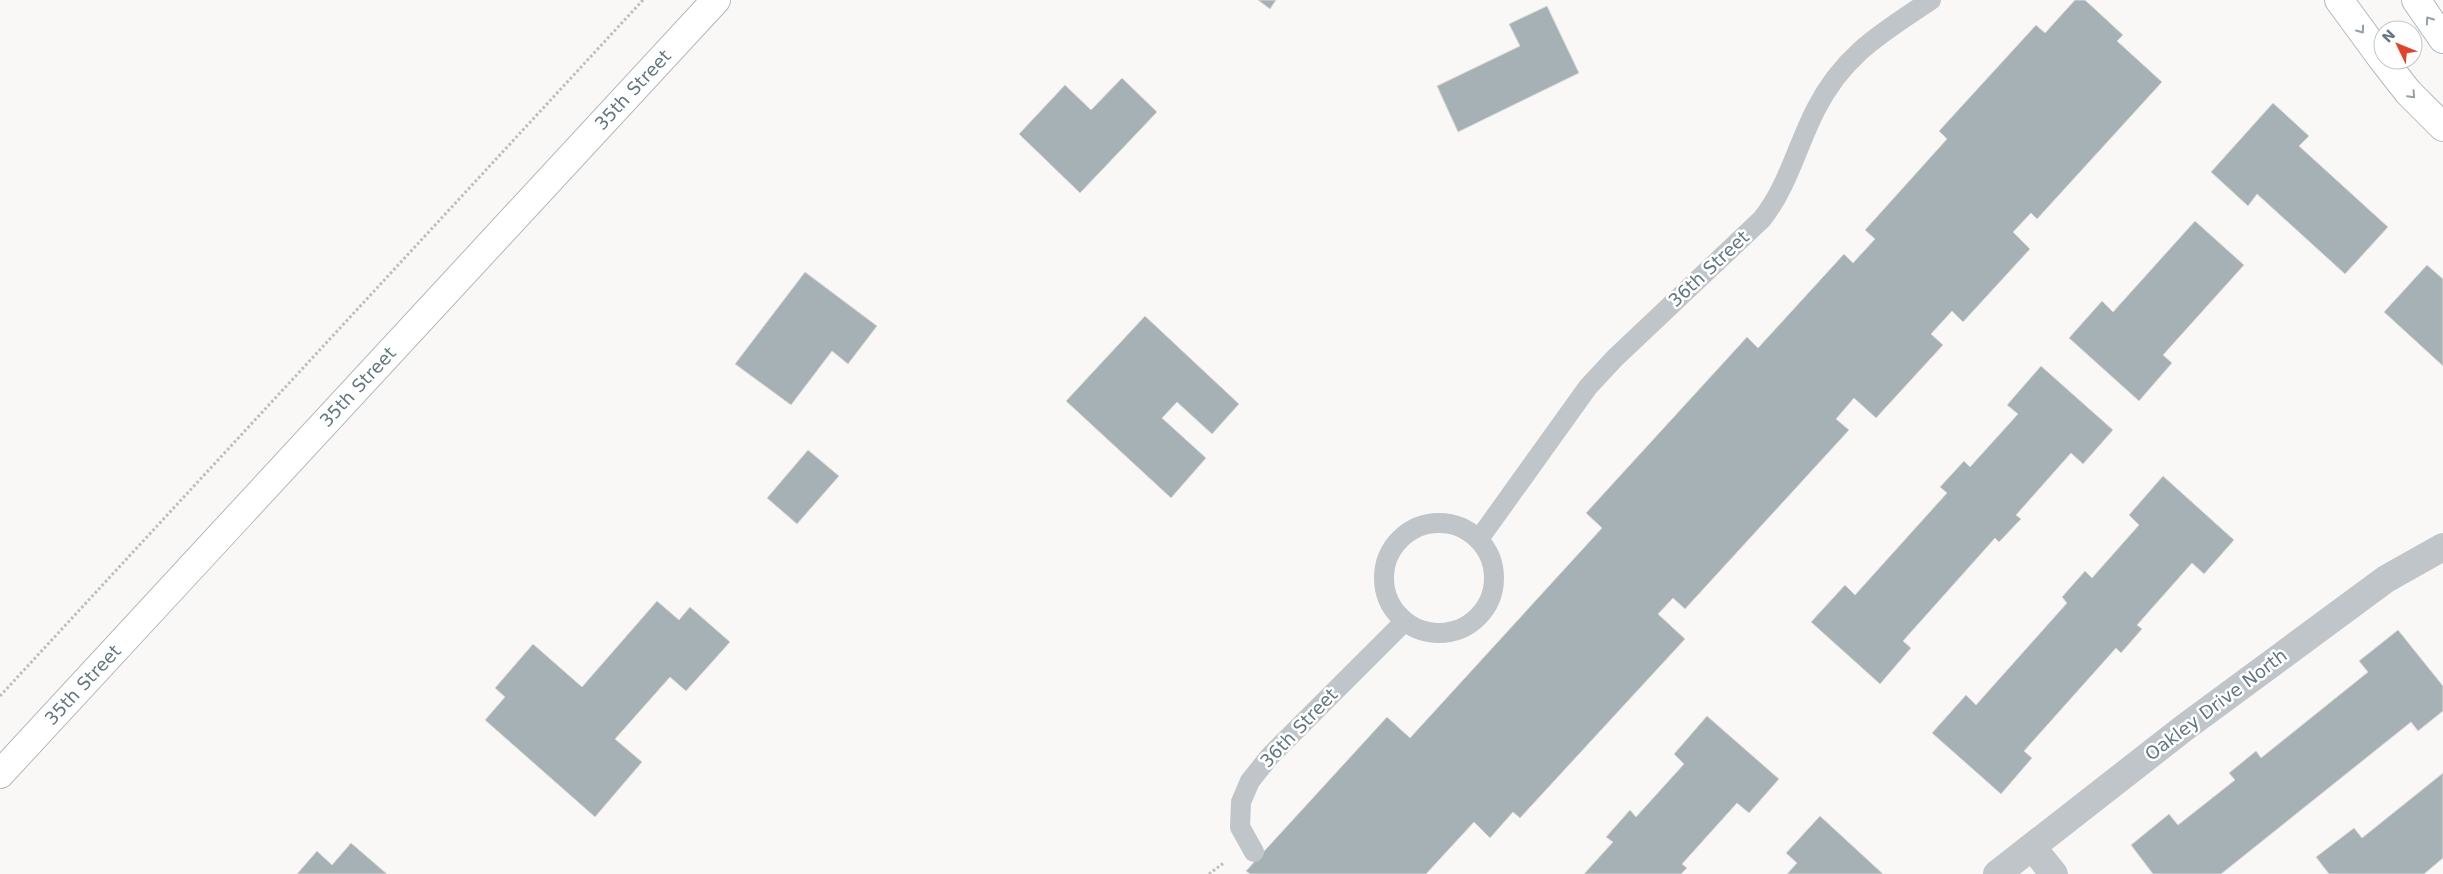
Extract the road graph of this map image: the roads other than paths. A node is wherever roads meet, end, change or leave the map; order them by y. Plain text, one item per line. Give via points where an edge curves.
1 (716, 0) edge
2 (1931, 0) edge
3 (2339, 0) edge
4 (2416, 0) edge
5 (2443, 39) edge
6 (2373, 46) edge
7 (2391, 70) edge
8 (2443, 127) edge
9 (1479, 539) junction
10 (2443, 547) edge
11 (1404, 622) junction
12 (0, 774) edge
13 (2032, 846) junction
14 (1254, 852) dead end
15 (1997, 874) edge
16 (2054, 874) edge

1 - 12 street, 35th Street
2 - 9 lane, 36th Street via 1866,44 1840,70 1816,109 1775,202 1762,219 1588,387
3 -> 6 street
5 -> 4 street
7 -> 8 street
9 - 11 lane via 1493,563 1495,582 1489,603 1473,622 1455,631 1436,634 1418,630
9 - 11 lane via 1461,527 1439,522 1416,528 1398,540 1387,558 1383,576 1386,594
10 - 13 street, Oakley Drive North via 2386,579 2184,728
11 - 14 lane, 36th Street via 1250,780 1242,802 1240,827
13 - 15 street, Oakley Drive North
13 - 16 street

